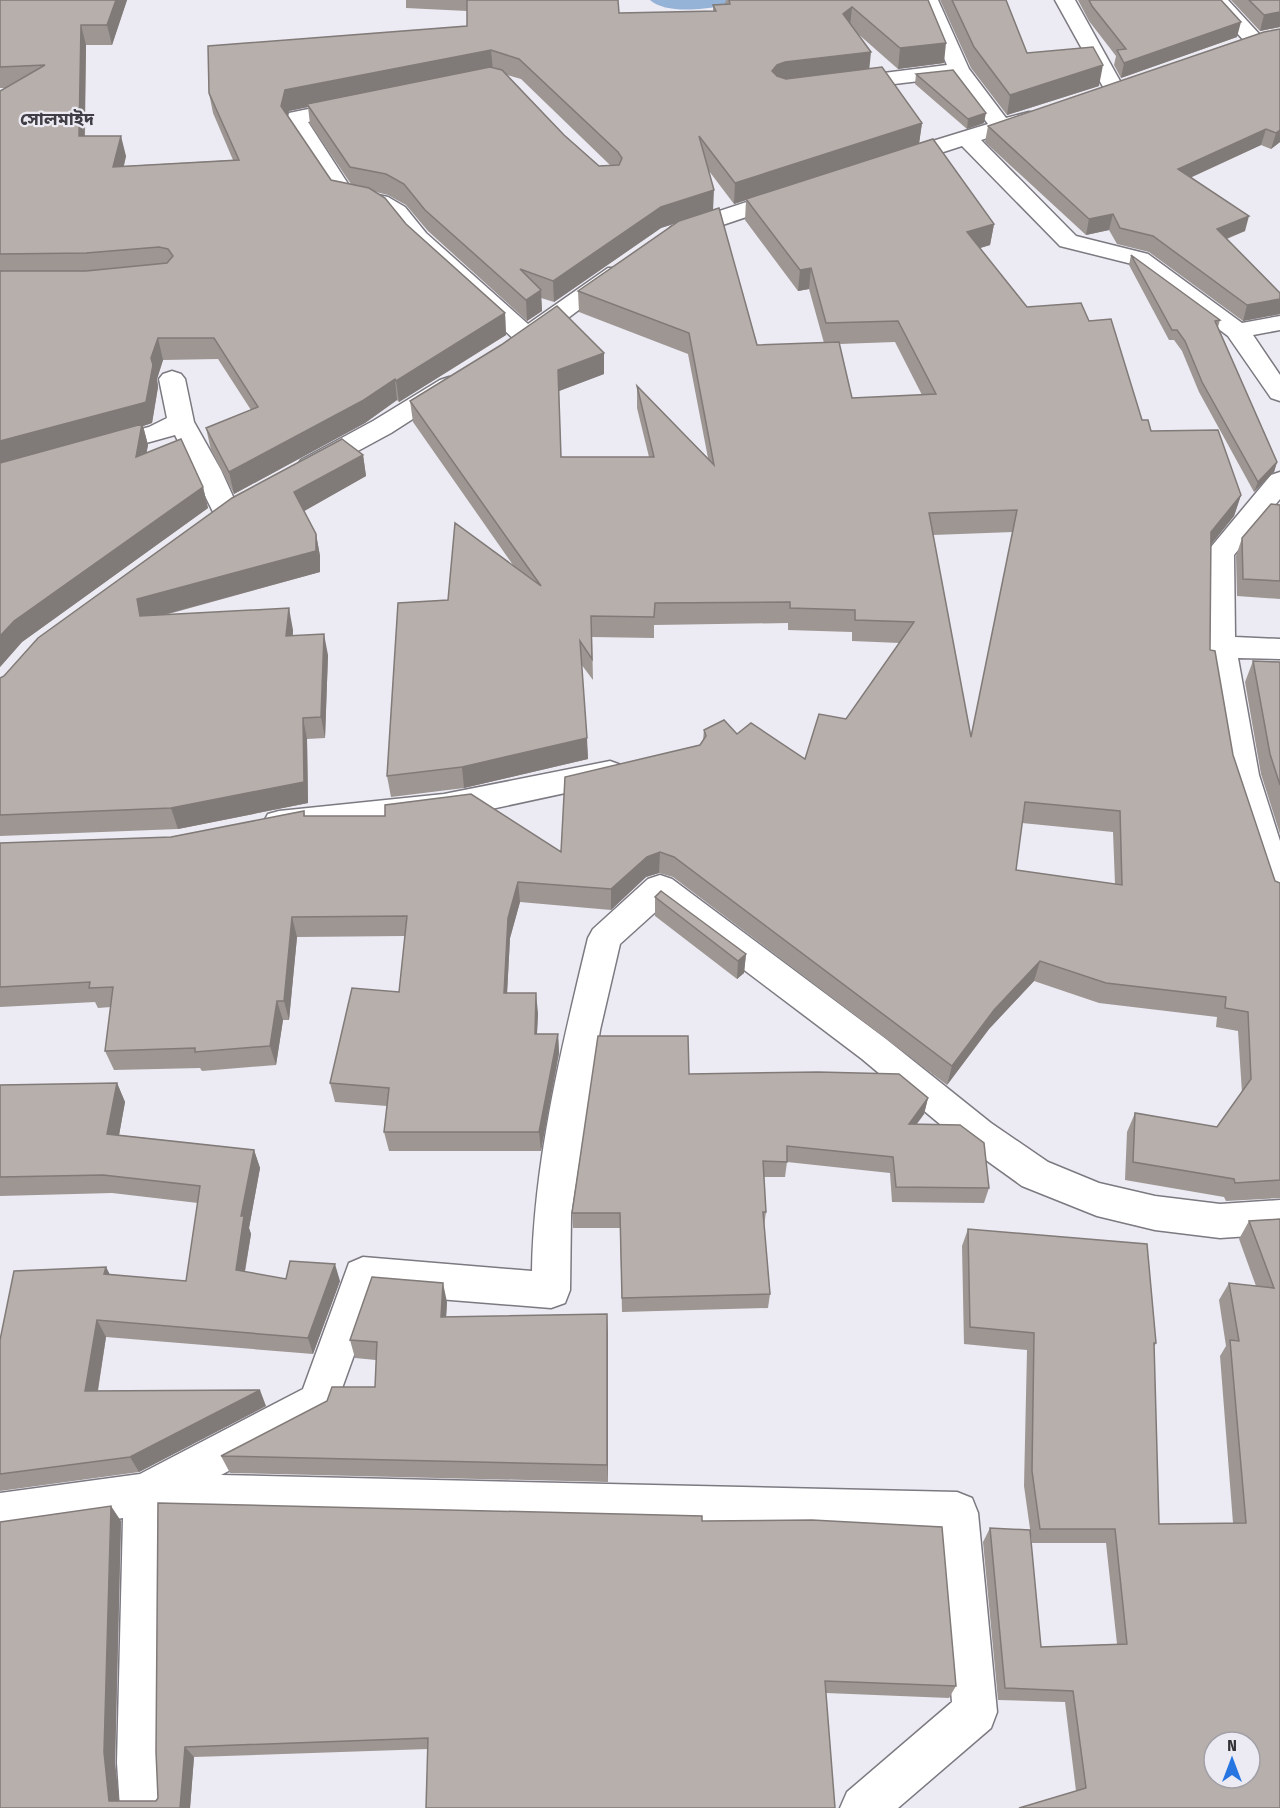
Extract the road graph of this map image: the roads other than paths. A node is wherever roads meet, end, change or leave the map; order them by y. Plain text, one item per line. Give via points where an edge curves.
1 (928, 0) edge
2 (1065, 0) edge
3 (1217, 0) edge
4 (1253, 41) edge
5 (959, 70) junction
6 (819, 87) edge
7 (1114, 90) edge
8 (369, 102) edge
9 (1047, 112) edge
10 (1001, 127) junction
11 (965, 137) junction
12 (874, 167) edge
13 (806, 190) edge
14 (660, 242) edge
15 (632, 262) edge
16 (1280, 322) edge
17 (1238, 331) junction
18 (472, 371) edge
19 (172, 379) dead end
20 (1280, 393) edge
21 (181, 422) junction
22 (81, 453) edge
23 (288, 478) edge
24 (1280, 481) edge
25 (227, 512) edge
26 (1221, 647) junction
27 (1280, 649) edge
28 (643, 766) edge
29 (254, 828) edge
30 (1280, 891) edge
31 (1280, 1217) edge
32 (144, 1494) junction
33 (0, 1514) edge
34 (143, 1808) edge
35 (863, 1808) edge

1 - 5 street
2 - 7 street
3 - 4 street
5 - 6 street
5 - 10 street
8 - 15 street via 297,118 297,125 344,195 380,202 397,212 518,343
9 - 10 street
10 - 11 street
11 - 12 street
11 - 17 street via 1068,241 1140,259
13 - 14 street via 670,235
16 - 17 street
17 - 20 street
18 - 23 street via 382,427
19 - 21 street
21 - 22 street via 158,433
21 - 25 street
24 - 26 street via 1220,553
26 - 27 street
26 - 30 street via 1244,775
28 - 29 street via 543,789 420,809 309,817
31 - 32 street via 1220,1221 1155,1213 1097,1199 1035,1174 660,888 605,938 583,1030 552,1215 550,1290 363,1275 318,1402
32 - 33 street
32 - 34 street via 140,1763
32 - 35 street via 957,1513 975,1712

